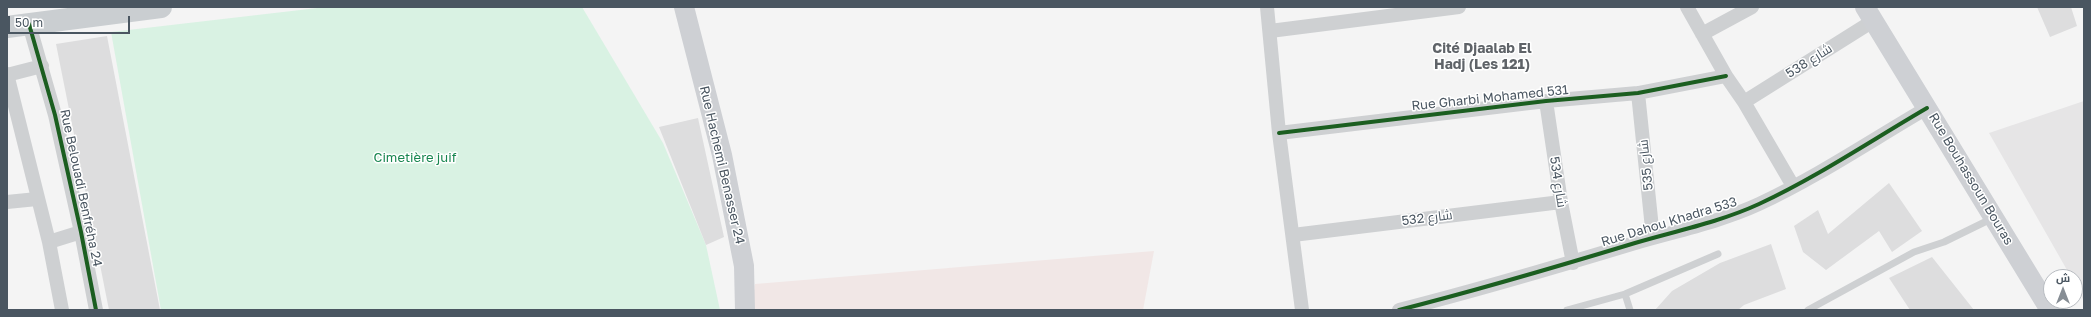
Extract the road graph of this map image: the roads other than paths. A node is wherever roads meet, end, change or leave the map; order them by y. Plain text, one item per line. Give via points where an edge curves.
1 (161, 7) edge
2 (1267, 7) edge
3 (1459, 7) edge
4 (1687, 7) edge
5 (1752, 7) edge
6 (688, 12) edge
7 (1869, 14) edge
8 (29, 24) junction
9 (7, 27) edge
10 (1270, 31) junction
11 (1702, 34) junction
12 (42, 66) junction
13 (7, 74) edge
14 (1726, 76) junction
15 (1638, 93) junction
16 (1546, 101) junction
17 (1744, 102) junction
18 (1927, 108) junction
19 (11, 115) edge
20 (1279, 133) junction
21 (1793, 186) junction
22 (37, 199) junction
23 (7, 202) edge
24 (1561, 202) junction
25 (1995, 217) junction
26 (81, 232) junction
27 (1293, 234) junction
28 (1653, 238) junction
29 (49, 242) junction
30 (1718, 254) dead end
31 (1573, 263) junction
32 (1625, 294) junction
33 (62, 310) edge
34 (96, 310) edge
35 (745, 310) edge
36 (1302, 310) edge
37 (1399, 310) edge
38 (1567, 310) edge
39 (1630, 310) edge
40 (1808, 310) edge
41 (2050, 310) edge

1 - 8 main road
2 - 10 street
3 - 10 street
4 - 11 street
5 - 11 street
6 - 35 main road, Rue Hachemi Benasser 24 via 736,222 744,266
7 - 17 street, 538 شارع
7 - 18 main road, Rue Bouhassoun Bouras
8 - 9 main road
8 - 12 street, Rue Belouadi Benfréha 24
10 - 20 street
11 - 14 street
12 - 13 street
12 - 26 street, Rue Belouadi Benfréha 24
13 - 19 street
14 - 15 street, Rue Gharbi Mohamed 531
14 - 17 street
15 - 16 street, Rue Gharbi Mohamed 531
15 - 28 street, 535 شارع
16 - 20 street, Rue Gharbi Mohamed 531
16 - 24 street, 534 شارع
17 - 21 street
18 - 21 street, Rue Dahou Khadra 533
18 - 25 main road, Rue Bouhassoun Bouras
19 - 22 street
20 - 27 street
21 - 28 street, Rue Dahou Khadra 533 via 1738,212
22 - 23 street
22 - 29 street
24 - 27 street, 532 شارع
24 - 31 street, 534 شارع
25 - 40 lane via 1944,242 1914,252
25 - 41 main road, Rue Bouhassoun Bouras
26 - 29 street
26 - 34 street, Rue Belouadi Benfréha 24
27 - 36 street
28 - 31 street, Rue Dahou Khadra 533
29 - 33 street
30 - 32 lane
31 - 37 street, Rue Dahou Khadra 533
32 - 38 lane
32 - 39 lane

